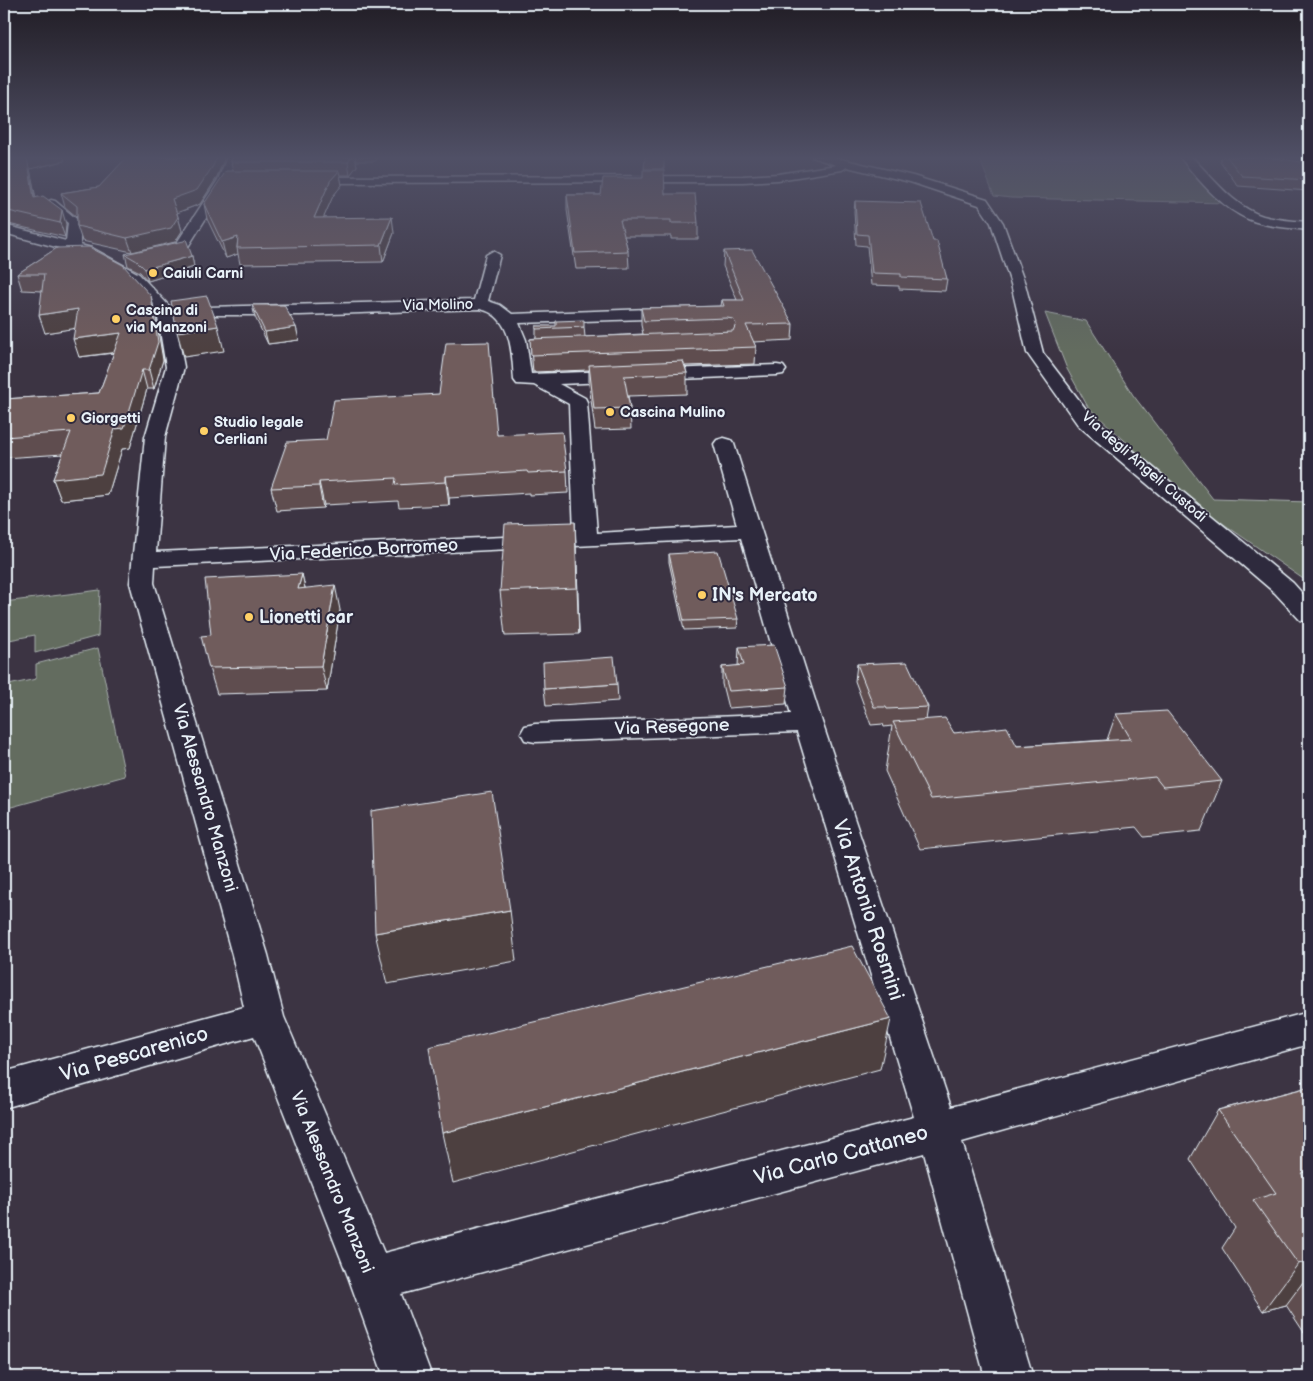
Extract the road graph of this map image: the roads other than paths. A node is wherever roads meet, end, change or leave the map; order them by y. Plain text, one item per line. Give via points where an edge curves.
1 (73, 221) edge
2 (199, 221) edge
3 (995, 221) edge
4 (1273, 221) edge
5 (1309, 226) edge
6 (4, 229) edge
7 (73, 247) junction
8 (493, 254) dead end
9 (125, 260) junction
10 (480, 304) junction
11 (165, 311) junction
12 (693, 312) edge
13 (509, 319) junction
14 (541, 348) edge
15 (521, 349) junction
16 (777, 370) dead end
17 (537, 379) junction
18 (724, 444) dead end
19 (750, 531) junction
20 (586, 540) junction
21 (143, 560) junction
22 (1309, 615) edge
23 (808, 722) junction
24 (535, 733) dead end
25 (265, 1017) junction
26 (1309, 1028) edge
27 (4, 1090) edge
28 (938, 1130) junction
29 (372, 1279) junction
30 (408, 1377) edge
31 (1009, 1377) edge

1 - 7 street
2 - 9 street via 181,247
3 - 22 street, Via degli Angeli Custodi via 1018,284 1035,352 1085,421 1284,588
4 - 5 street
6 - 7 street
7 - 9 street
8 - 10 street
9 - 11 street via 134,277
10 - 11 street, Via Molino
10 - 13 street, Via Molino via 496,309
11 - 21 street, Via Alessandro Manzoni via 175,367 155,437
12 - 13 street
13 - 15 street
14 - 15 street
15 - 17 street via 523,380
16 - 17 street
17 - 20 street via 578,402
18 - 19 street, Via Antonio Rosmini
19 - 20 street, Via Federico Borromeo
19 - 23 street, Via Antonio Rosmini
20 - 21 street, Via Federico Borromeo
21 - 25 street, Via Alessandro Manzoni via 142,583
23 - 24 street, Via Resegone
23 - 28 street, Via Antonio Rosmini
25 - 27 street, Via Pescarenico
25 - 29 street, Via Alessandro Manzoni
26 - 28 street, Via Carlo Cattaneo
28 - 29 street, Via Carlo Cattaneo
28 - 31 street, Via Antonio Rosmini
29 - 30 street, Via Alessandro Manzoni

